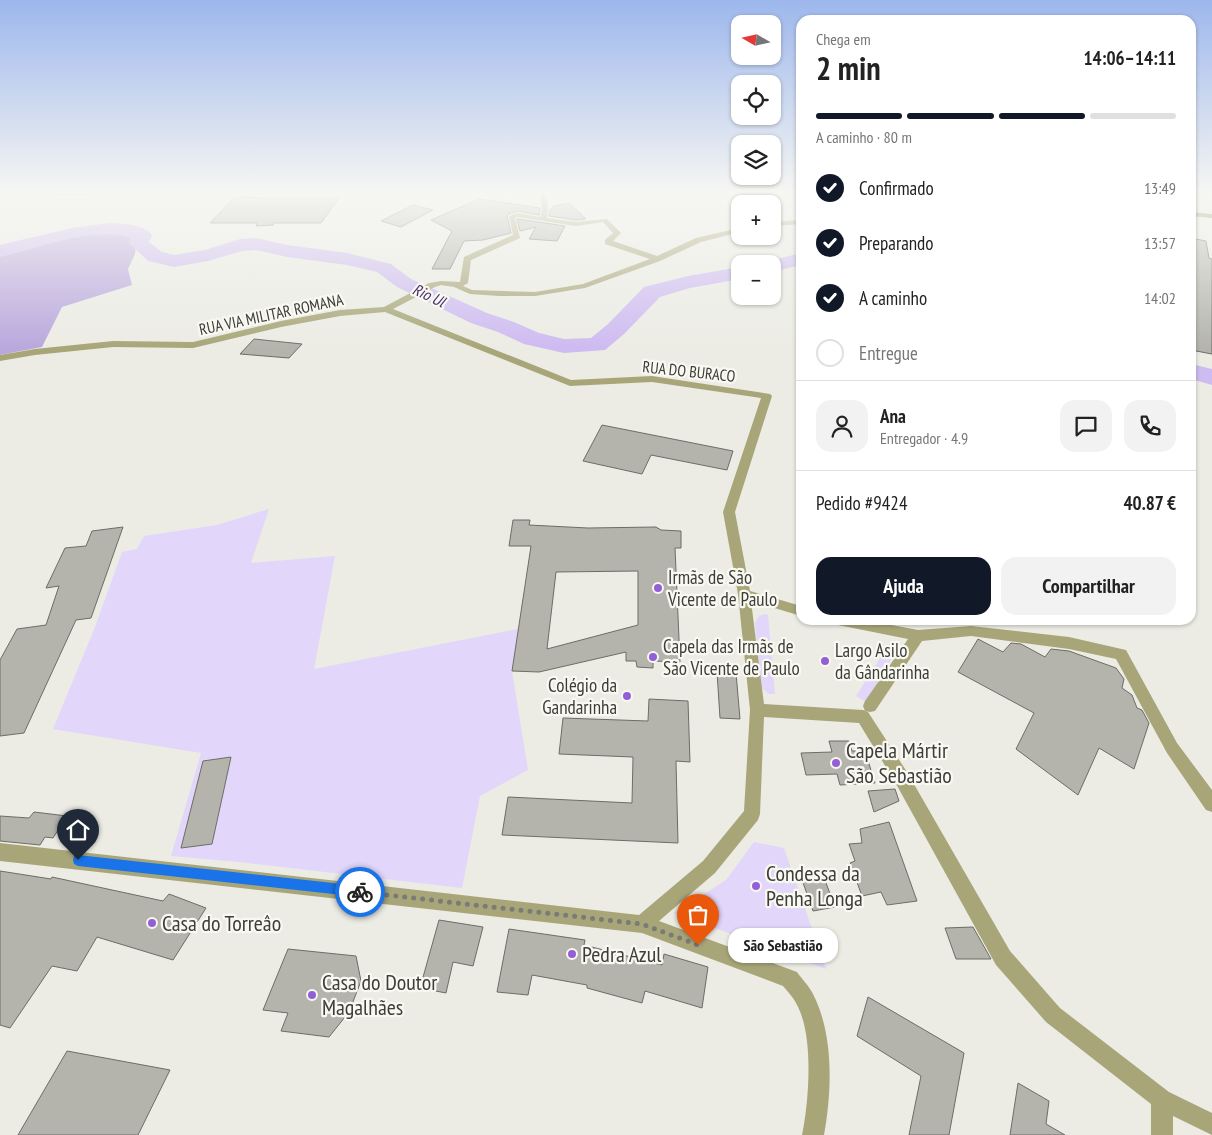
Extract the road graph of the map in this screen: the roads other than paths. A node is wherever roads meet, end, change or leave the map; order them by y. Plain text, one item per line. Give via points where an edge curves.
1 (502, 243) edge
2 (611, 243) edge
3 (692, 243) edge
4 (657, 259) junction
5 (456, 286) junction
6 (386, 309) junction
7 (0, 358) edge
8 (744, 594) junction
9 (796, 610) edge
10 (863, 625) edge
11 (918, 636) junction
12 (757, 710) junction
13 (867, 712) junction
14 (1212, 804) edge
15 (0, 852) edge
16 (642, 924) junction
17 (1162, 1099) junction
18 (1212, 1125) edge
19 (813, 1135) edge
20 (1162, 1135) edge

1 - 5 street via 467,259 464,284
2 - 4 street
3 - 4 street, RUA VIA MILITAR ROMANA
4 - 5 street, RUA VIA MILITAR ROMANA via 585,286 535,294 470,292
5 - 6 street, RUA VIA MILITAR ROMANA via 432,285
6 - 7 street, RUA VIA MILITAR ROMANA via 340,313 281,324 194,345 113,344
6 - 8 street, RUA DO BURACO via 570,382 652,380 767,396 729,512
8 - 9 street
8 - 12 street
10 - 11 street
11 - 13 street
11 - 14 street via 971,631 1070,643 1121,654 1172,748
12 - 13 street
12 - 16 street via 752,814 709,867
13 - 17 street via 1003,958 1052,1015
15 - 16 street
16 - 19 street via 790,979 805,1001 814,1026 819,1076
17 - 18 street
17 - 20 street

